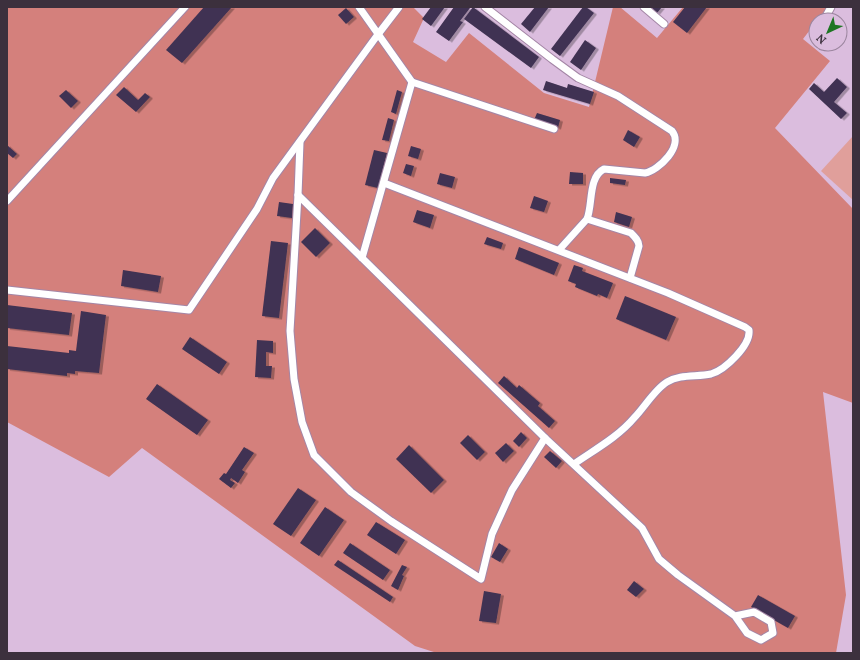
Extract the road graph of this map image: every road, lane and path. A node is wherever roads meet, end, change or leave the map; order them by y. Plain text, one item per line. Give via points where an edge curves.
1 (185, 7) edge
2 (359, 7) edge
3 (399, 7) edge
4 (485, 7) edge
5 (644, 7) edge
6 (664, 24) dead end
7 (378, 33) junction
8 (412, 82) junction
9 (554, 129) dead end
10 (300, 142) junction
11 (384, 183) junction
12 (298, 195) junction
13 (7, 201) edge
14 (587, 219) junction
15 (559, 250) junction
16 (362, 258) junction
17 (630, 278) junction
18 (7, 290) edge
19 (546, 438) junction
20 (574, 464) junction
21 (735, 616) junction

1 - 13 lane
2 - 7 lane
3 - 7 lane
4 - 14 lane via 578,78 618,96 675,135 674,147 650,172 604,169 600,171 594,182
5 - 6 lane
7 - 8 lane
7 - 10 lane
8 - 9 lane
8 - 11 lane
10 - 12 lane
10 - 18 lane via 273,178 257,209 189,310
11 - 15 lane
11 - 16 lane
12 - 16 lane
12 - 19 lane via 290,331 294,379 302,422 314,455 351,492 481,579 492,534 512,490
14 - 15 lane
14 - 17 lane via 634,236 639,246
15 - 17 lane
16 - 19 lane
17 - 20 lane via 744,327 749,330 750,336 742,350 713,373 682,376 666,382 629,423
19 - 20 lane
20 - 21 lane via 642,528 659,559
21 - 21 lane via 754,612 771,622 773,633 761,640 747,633

